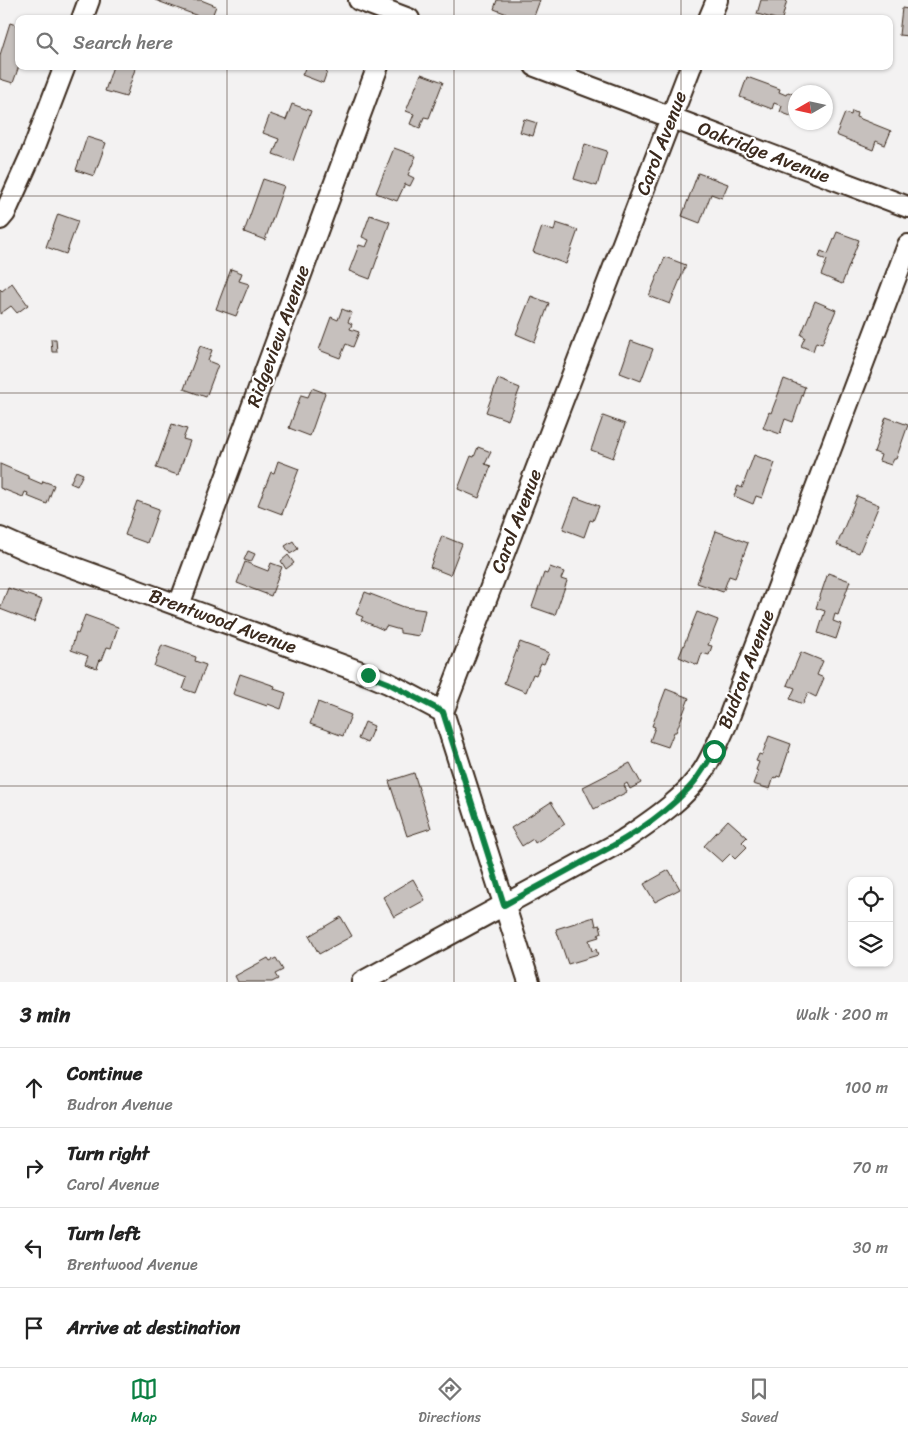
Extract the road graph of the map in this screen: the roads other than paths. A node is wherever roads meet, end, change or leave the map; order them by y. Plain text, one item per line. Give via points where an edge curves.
1 (89, 0) edge
2 (359, 0) edge
3 (717, 0) edge
4 (83, 15) edge
5 (395, 15) edge
6 (711, 15) edge
7 (63, 70) edge
8 (377, 70) edge
9 (546, 70) edge
10 (688, 70) edge
11 (670, 117) junction
12 (908, 207) edge
13 (0, 219) edge
14 (908, 245) edge
15 (0, 538) edge
16 (179, 605) junction
17 (443, 712) junction
18 (504, 905) junction
19 (362, 982) edge
20 (529, 982) edge

1 - 4 street
2 - 5 street
3 - 6 street
7 - 13 street via 31,155
8 - 16 street, Ridgeview Avenue
9 - 11 street, Oakridge Avenue
10 - 11 street, Carol Avenue
11 - 12 street, Oakridge Avenue
11 - 17 street, Carol Avenue
14 - 18 street, Budron Avenue via 726,725 703,770 674,804 622,841
15 - 16 street, Brentwood Avenue
16 - 17 street, Brentwood Avenue via 368,675
17 - 18 street
18 - 19 street, Budron Avenue
18 - 20 street

